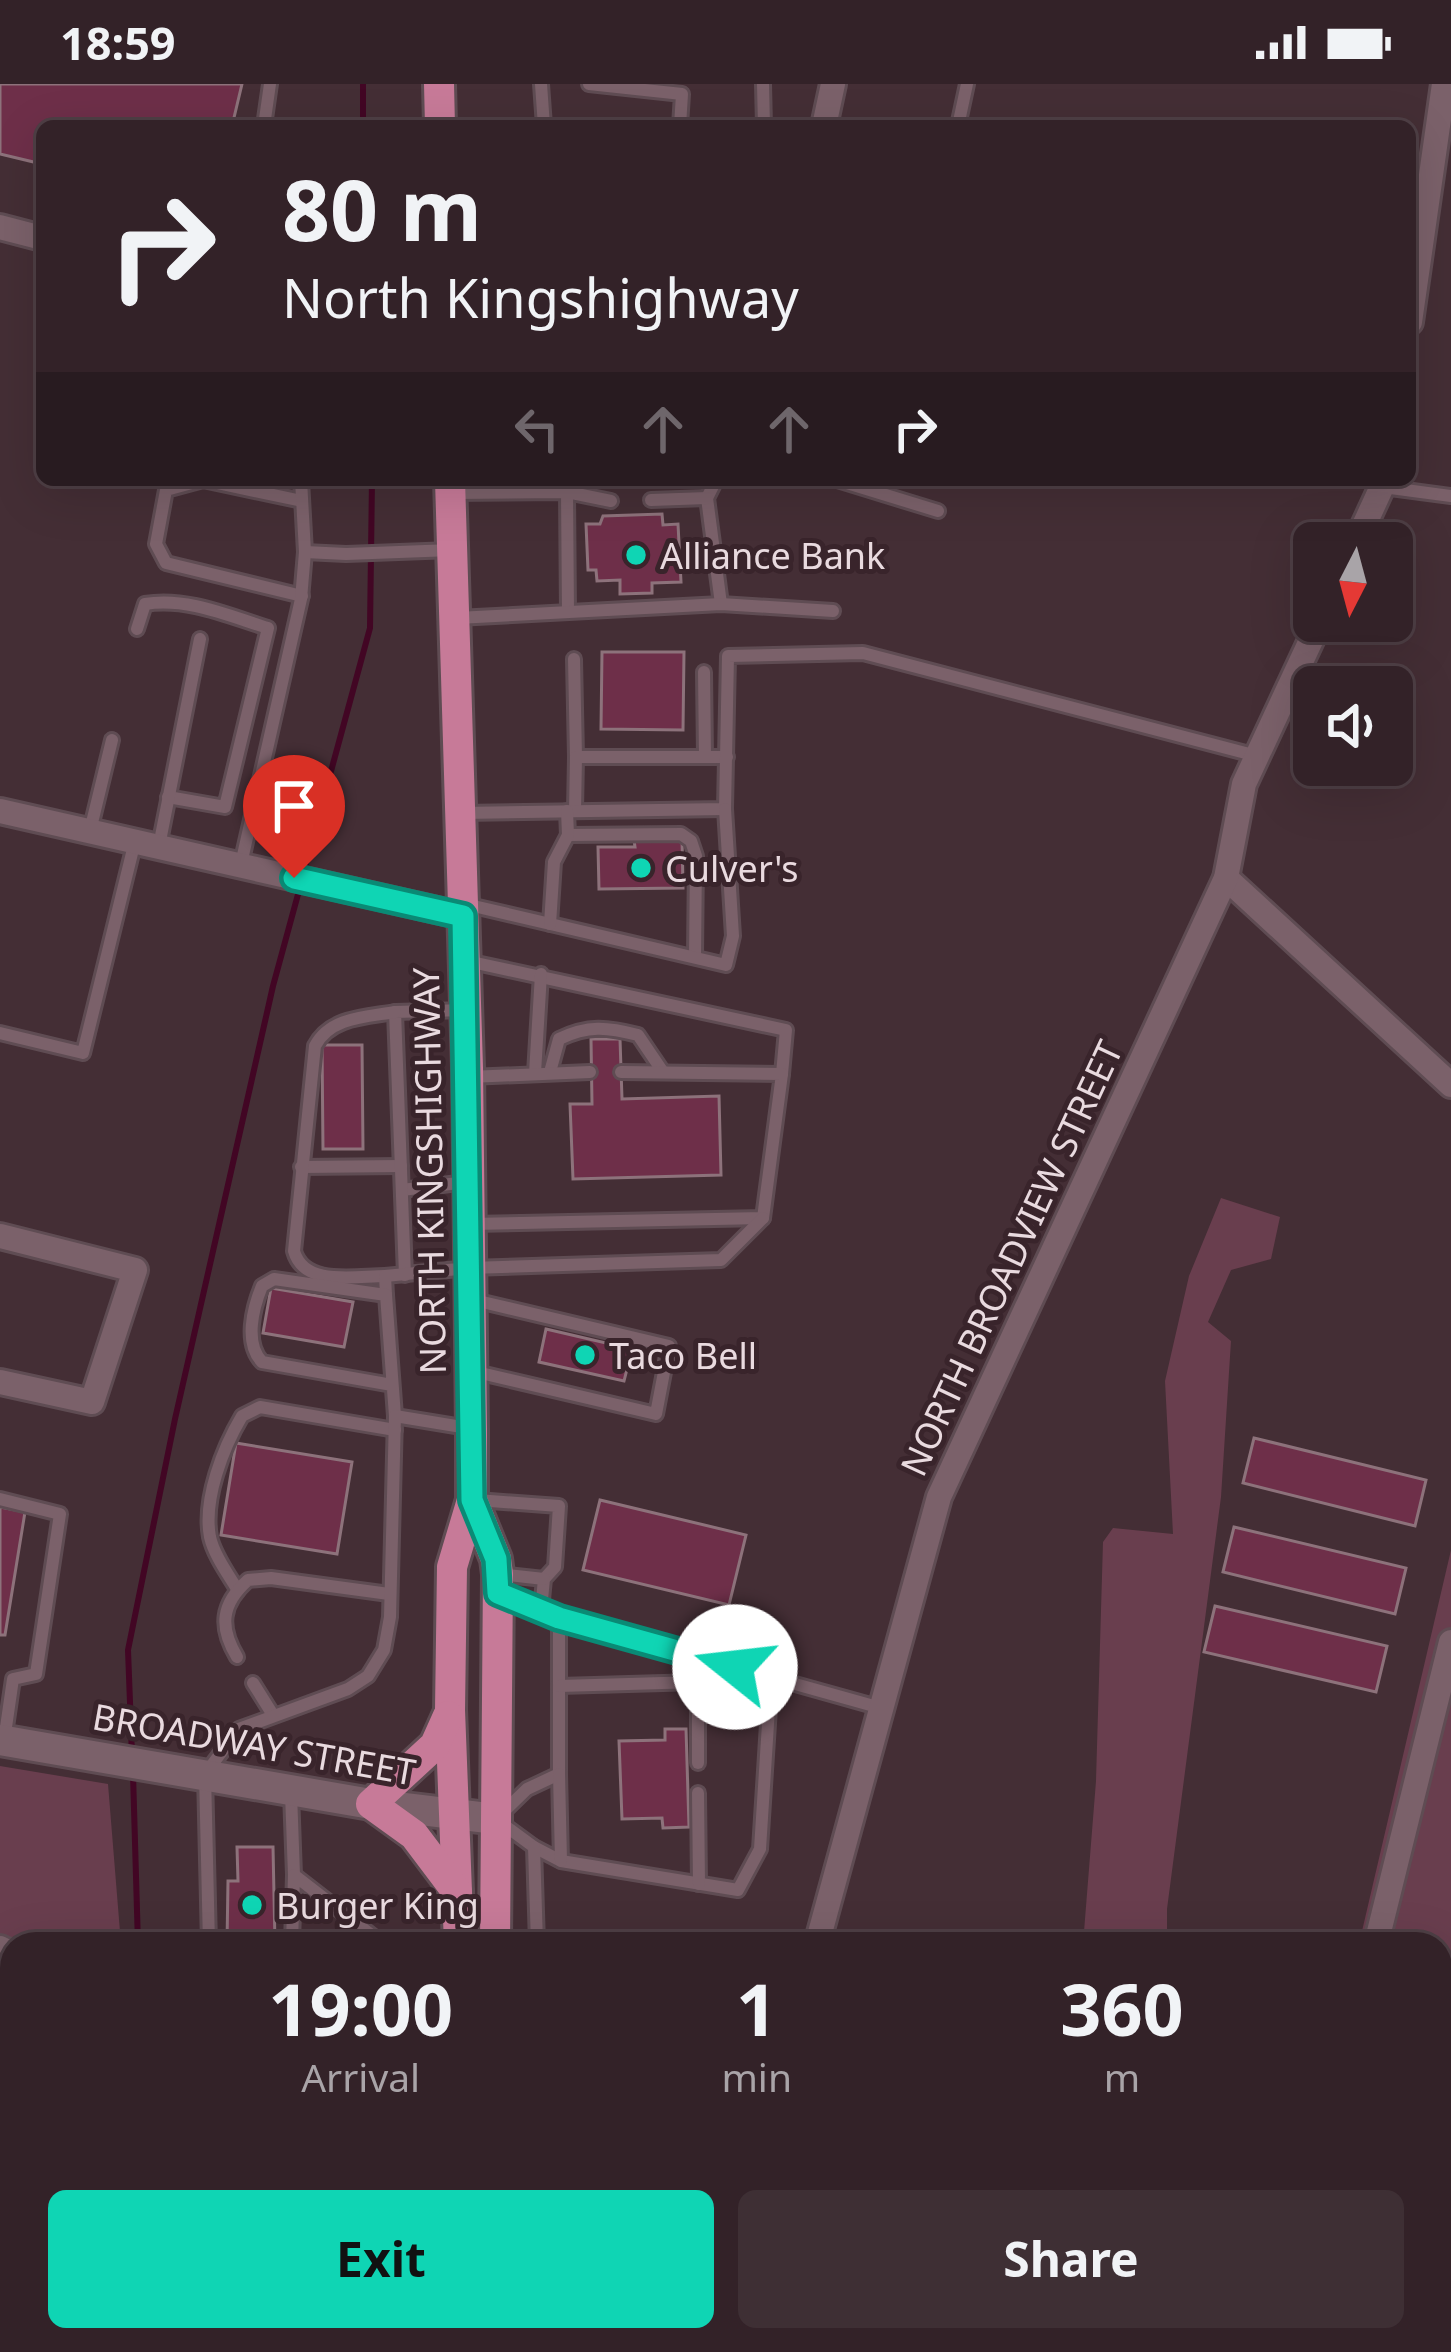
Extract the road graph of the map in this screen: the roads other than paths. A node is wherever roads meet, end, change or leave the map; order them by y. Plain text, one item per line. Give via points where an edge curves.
1 (269, 84) edge
2 (439, 84) edge
3 (541, 84) edge
4 (589, 84) edge
5 (763, 84) edge
6 (832, 84) edge
7 (967, 84) edge
8 (1444, 84) edge
9 (265, 120) edge
10 (440, 120) edge
11 (544, 120) edge
12 (680, 120) edge
13 (764, 120) edge
14 (825, 120) edge
15 (959, 120) edge
16 (0, 227) edge
17 (36, 236) edge
18 (1416, 280) edge
19 (181, 486) edge
20 (231, 486) edge
21 (301, 486) edge
22 (713, 486) edge
23 (856, 486) edge
24 (1382, 486) edge
25 (1394, 486) edge
26 (451, 487) edge
27 (567, 492) junction
28 (1451, 496) edge
29 (706, 498) junction
30 (651, 500) dead end
31 (302, 501) junction
32 (611, 501) dead end
33 (938, 512) dead end
34 (1366, 522) edge
35 (452, 550) junction
36 (305, 551) junction
37 (302, 596) junction
38 (721, 604) junction
39 (833, 610) dead end
40 (568, 612) junction
41 (454, 618) junction
42 (137, 629) dead end
43 (200, 639) dead end
44 (1310, 642) edge
45 (574, 659) dead end
46 (704, 672) dead end
47 (112, 740) dead end
48 (1257, 756) junction
49 (575, 757) junction
50 (705, 757) junction
51 (727, 758) junction
52 (169, 797) junction
53 (725, 808) junction
54 (0, 811) edge
55 (571, 811) junction
56 (460, 812) junction
57 (89, 830) junction
58 (568, 836) junction
59 (147, 843) junction
60 (248, 866) junction
61 (1226, 878) junction
62 (463, 910) junction
63 (550, 924) junction
64 (695, 958) junction
65 (464, 961) junction
66 (541, 974) junction
67 (465, 1010) junction
68 (395, 1012) junction
69 (0, 1033) edge
70 (550, 1072) junction
71 (590, 1072) dead end
72 (620, 1072) dead end
73 (663, 1072) junction
74 (535, 1073) junction
75 (782, 1074) junction
76 (468, 1077) junction
77 (1451, 1085) edge
78 (401, 1166) junction
79 (302, 1167) junction
80 (468, 1182) junction
81 (402, 1190) junction
82 (763, 1218) junction
83 (469, 1225) junction
84 (0, 1236) edge
85 (405, 1275) junction
86 (385, 1276) junction
87 (470, 1284) junction
88 (386, 1295) junction
89 (471, 1371) junction
90 (0, 1382) edge
91 (392, 1385) junction
92 (395, 1423) junction
93 (472, 1429) junction
94 (0, 1498) edge
95 (472, 1500) junction
96 (544, 1579) junction
97 (498, 1583) junction
98 (237, 1589) junction
99 (389, 1594) junction
100 (541, 1610) junction
101 (559, 1618) junction
102 (1451, 1642) edge
103 (237, 1657) dead end
104 (698, 1657) junction
105 (771, 1678) junction
106 (698, 1682) junction
107 (254, 1683) dead end
108 (559, 1686) junction
109 (881, 1708) junction
110 (451, 1710) junction
111 (273, 1714) junction
112 (2, 1740) edge
113 (698, 1763) dead end
114 (192, 1772) junction
115 (559, 1774) junction
116 (291, 1790) junction
117 (698, 1793) dead end
118 (371, 1804) junction
119 (455, 1816) junction
120 (496, 1819) junction
121 (534, 1847) junction
122 (561, 1861) junction
123 (294, 1876) junction
124 (699, 1884) junction
125 (457, 1892) junction
126 (208, 1932) edge
127 (292, 1932) edge
128 (367, 1932) edge
129 (459, 1932) edge
130 (495, 1932) edge
131 (537, 1932) edge
132 (821, 1932) edge
133 (1379, 1932) edge

1 - 9 lane
2 - 10 main road
3 - 11 lane
4 - 12 lane via 682,94
5 - 13 lane
6 - 14 street
7 - 15 lane
8 - 18 street
16 - 17 street
19 - 37 lane via 166,490 156,544 166,563
20 - 31 lane
21 - 31 lane
22 - 29 lane
23 - 33 lane
24 - 34 street
25 - 28 lane
26 - 27 lane
26 - 35 main road, NORTH KINGSHIGHWAY
27 - 32 lane
27 - 40 lane
29 - 30 lane
29 - 38 lane
31 - 36 lane
35 - 36 lane
35 - 41 main road, NORTH KINGSHIGHWAY
36 - 37 lane
37 - 60 lane
38 - 39 lane
38 - 40 lane
40 - 41 lane
41 - 56 main road, NORTH KINGSHIGHWAY
42 - 52 lane via 145,604 164,601 268,628 225,807
43 - 52 lane
44 - 48 street, NORTH BROADVIEW STREET
45 - 49 lane
46 - 50 lane
47 - 57 lane
48 - 51 lane via 863,653 728,656
48 - 61 street, NORTH BROADVIEW STREET
49 - 50 lane
49 - 55 lane
50 - 51 lane
51 - 53 lane
52 - 59 lane
53 - 55 lane
53 - 64 lane via 733,936 726,964
54 - 57 street
55 - 56 lane
55 - 58 lane
56 - 62 main road, NORTH KINGSHIGHWAY
57 - 59 street
58 - 63 lane via 554,862
58 - 64 lane via 681,834 691,841
59 - 60 street
59 - 69 lane via 83,1053
60 - 62 street
61 - 77 street
61 - 109 street, NORTH BROADVIEW STREET via 939,1497
62 - 63 lane
62 - 65 main road, NORTH KINGSHIGHWAY
63 - 64 lane
65 - 66 lane
65 - 67 main road, NORTH KINGSHIGHWAY
66 - 74 lane
66 - 75 lane via 786,1030
67 - 68 lane
67 - 76 main road, NORTH KINGSHIGHWAY
68 - 78 lane
68 - 79 lane via 339,1023 320,1036
70 - 71 lane
70 - 73 lane via 559,1039 605,1027 638,1035
70 - 74 lane
72 - 73 lane
73 - 75 lane
74 - 76 lane
75 - 82 lane
76 - 80 main road, NORTH KINGSHIGHWAY
78 - 79 lane
78 - 81 lane
79 - 86 lane via 296,1259 318,1275
80 - 81 lane
80 - 83 main road, NORTH KINGSHIGHWAY
81 - 85 lane
82 - 83 lane
82 - 87 lane via 722,1260
83 - 87 main road, NORTH KINGSHIGHWAY
84 - 90 street via 136,1270 92,1402
85 - 86 lane
85 - 87 lane
86 - 88 lane
87 - 89 main road, NORTH KINGSHIGHWAY
87 - 89 lane via 669,1346 656,1414
88 - 91 lane
88 - 91 lane via 274,1280 259,1292 251,1336 262,1362
89 - 93 main road, NORTH KINGSHIGHWAY
91 - 92 lane
92 - 93 lane
92 - 98 lane via 260,1407 242,1416 210,1513 213,1546
92 - 99 lane
93 - 95 main road, NORTH KINGSHIGHWAY
94 - 112 lane via 60,1514 36,1674 14,1679
95 - 96 lane via 559,1506 555,1567
95 - 97 main road, NORTH KINGSHIGHWAY
95 - 110 main road, NORTH KINGSHIGHWAY via 452,1567
96 - 97 lane
96 - 100 lane
97 - 100 lane
97 - 120 main road, NORTH KINGSHIGHWAY
98 - 99 lane via 271,1578
98 - 103 lane via 224,1624
99 - 111 lane via 389,1636 368,1676
100 - 101 lane
101 - 104 lane
101 - 108 lane
102 - 133 street
104 - 105 lane
104 - 106 lane
105 - 109 lane
105 - 124 lane via 760,1849 738,1890
106 - 108 lane
106 - 113 lane
107 - 111 lane
108 - 115 lane
109 - 132 street, NORTH BROADVIEW STREET
110 - 118 main road via 435,1745
110 - 119 main road, NORTH KINGSHIGHWAY
111 - 114 lane via 239,1729
112 - 114 main road, BROADWAY STREET
114 - 116 main road, BROADWAY STREET
114 - 126 lane
115 - 120 lane via 527,1789
115 - 122 lane
116 - 118 main road, BROADWAY STREET
116 - 123 lane
117 - 124 lane
118 - 119 main road, BROADWAY STREET
118 - 125 main road via 414,1835
119 - 120 main road, BROADWAY STREET
119 - 125 main road, NORTH KINGSHIGHWAY
120 - 121 lane
120 - 130 main road, NORTH KINGSHIGHWAY
121 - 122 lane
121 - 131 lane
122 - 124 lane
123 - 127 lane
123 - 128 lane
125 - 129 main road, NORTH KINGSHIGHWAY

